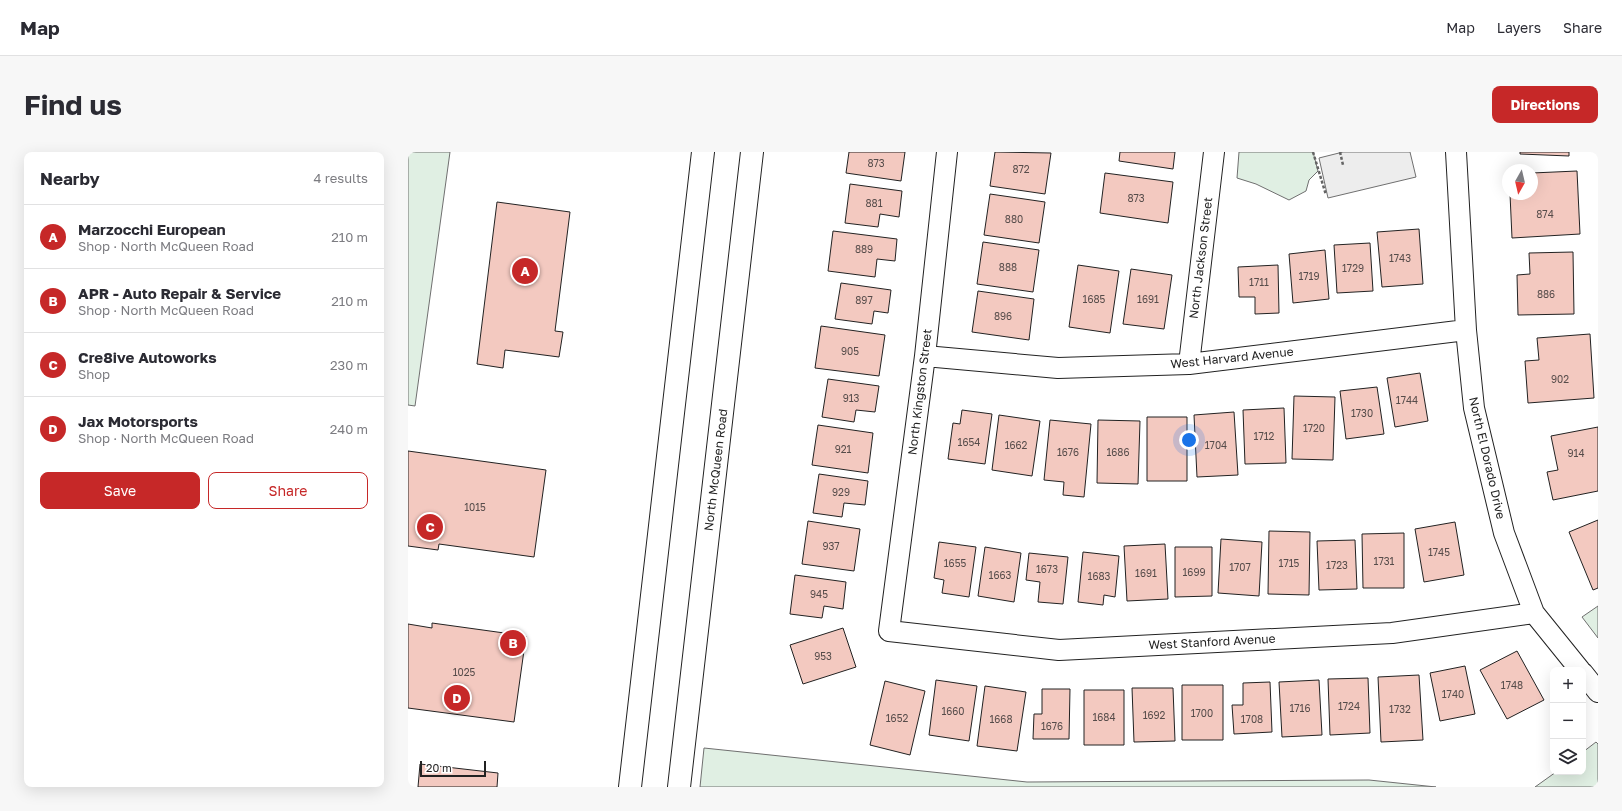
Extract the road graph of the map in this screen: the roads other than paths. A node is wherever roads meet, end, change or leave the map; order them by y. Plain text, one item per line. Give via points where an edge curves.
1 (703, 152) edge
2 (752, 152) edge
3 (947, 152) edge
4 (1214, 152) edge
5 (1456, 152) edge
6 (1466, 330) junction
7 (925, 356) junction
8 (1189, 364) junction
9 (1534, 613) junction
10 (889, 632) joint
11 (1578, 667) edge
12 (1586, 677) edge
13 (1598, 692) edge
14 (630, 787) edge
15 (679, 787) edge

1 - 14 main road
2 - 15 main road, North McQueen Road
3 - 7 street, North Kingston Street
4 - 8 street, North Jackson Street
5 - 6 street, North El Dorado Drive
6 - 8 street, West Harvard Avenue
6 - 9 street, North El Dorado Drive via 1474,408 1504,533
7 - 8 street, West Harvard Avenue via 1058,368
7 - 10 street, North Kingston Street
9 - 10 street, West Stanford Avenue via 1392,633 1059,650
9 - 11 street, North El Dorado Drive
12 - 13 street

